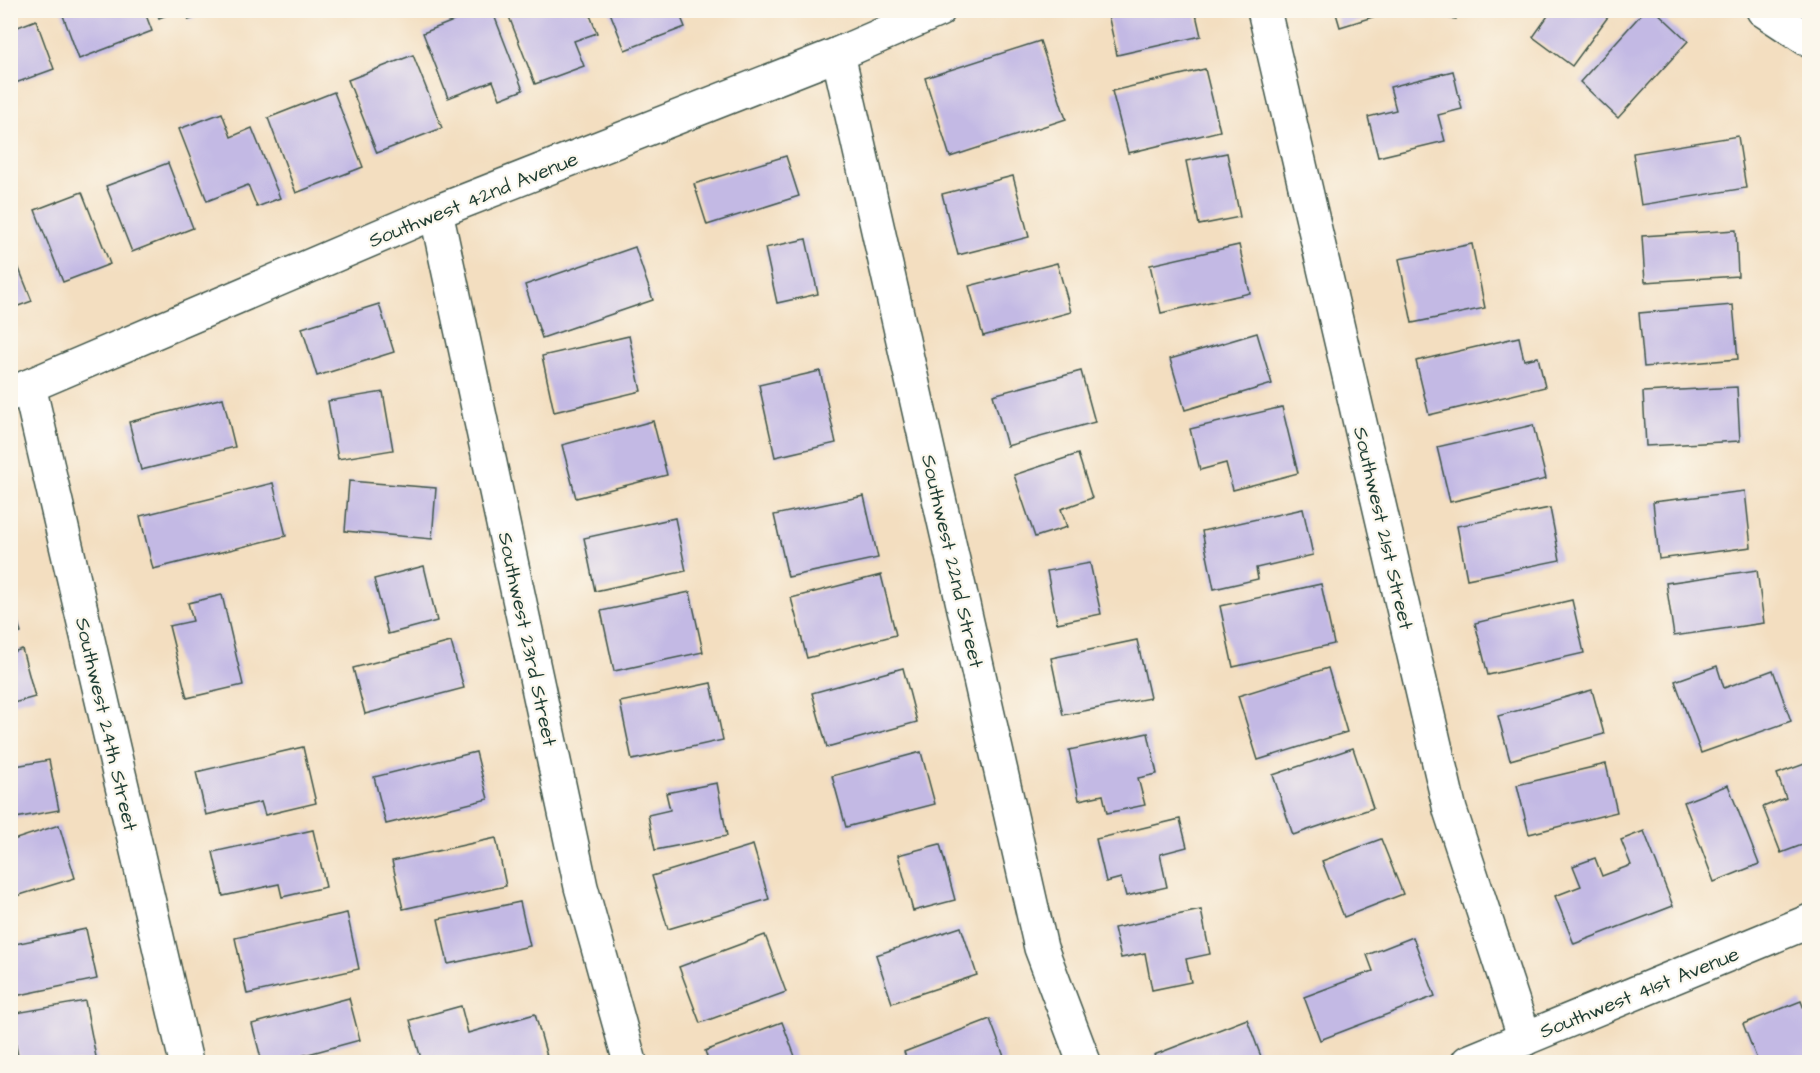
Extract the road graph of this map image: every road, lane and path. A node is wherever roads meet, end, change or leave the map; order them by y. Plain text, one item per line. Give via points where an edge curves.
1 (939, 10) edge
2 (1264, 10) edge
3 (1763, 10) edge
4 (1809, 40) edge
5 (838, 54) junction
6 (436, 212) junction
7 (20, 390) edge
8 (1809, 921) edge
9 (1525, 1039) junction
10 (186, 1062) edge
11 (630, 1062) edge
12 (1084, 1062) edge
13 (1468, 1062) edge

1 - 5 street, Southwest 42nd Avenue
2 - 9 street, Southwest 21st Street via 1450,810
3 - 4 street
5 - 6 street, Southwest 42nd Avenue
5 - 12 street, Southwest 22nd Street via 1041,948
6 - 7 street, Southwest 42nd Avenue
6 - 11 street, Southwest 23rd Street via 581,887
7 - 10 street, Southwest 24th Street
8 - 9 street, Southwest 41st Avenue
9 - 13 street, Southwest 41st Avenue

